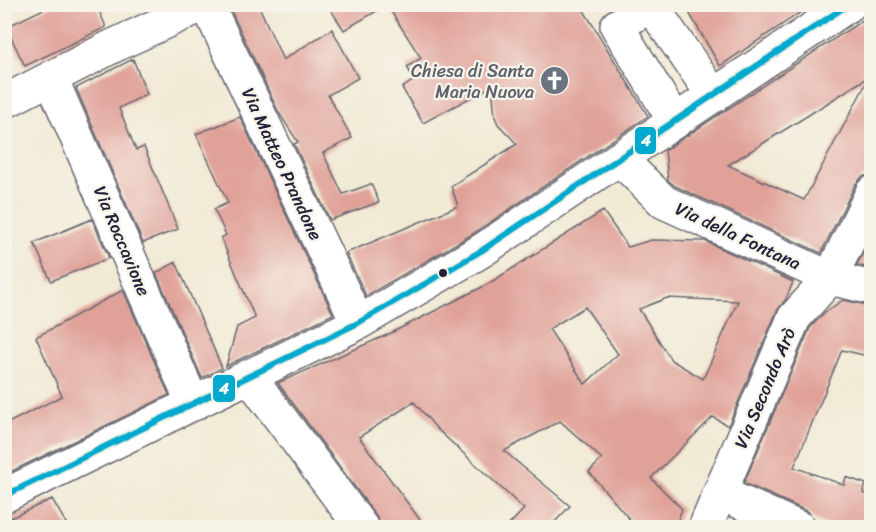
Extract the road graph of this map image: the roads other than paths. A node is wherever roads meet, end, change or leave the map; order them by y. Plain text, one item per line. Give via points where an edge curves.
1 (206, 4) edge
2 (650, 5) edge
3 (831, 10) edge
4 (51, 78) junction
5 (714, 96) junction
6 (4, 102) edge
7 (675, 122) junction
8 (620, 159) junction
9 (872, 193) edge
10 (830, 278) junction
11 (872, 288) edge
12 (358, 323) junction
13 (249, 376) junction
14 (193, 404) junction
15 (720, 494) junction
16 (4, 496) edge
17 (362, 528) edge
18 (705, 528) edge
19 (799, 528) edge

1 - 4 street
1 - 12 street, Via Matteo Prandone
2 - 5 street
2 - 7 street via 617,26
3 - 5 street
4 - 6 street
4 - 14 street, Via Roccavione
5 - 7 street
7 - 8 street
8 - 10 street, Via della Fontana via 664,202
8 - 12 street via 481,251
9 - 10 street, Via Secondo Arò
10 - 11 street, Via della Fontana
10 - 15 street, Via Secondo Arò via 794,318
12 - 13 street
13 - 14 street
13 - 17 street
14 - 16 street
15 - 18 street, Via Secondo Arò
15 - 19 street

